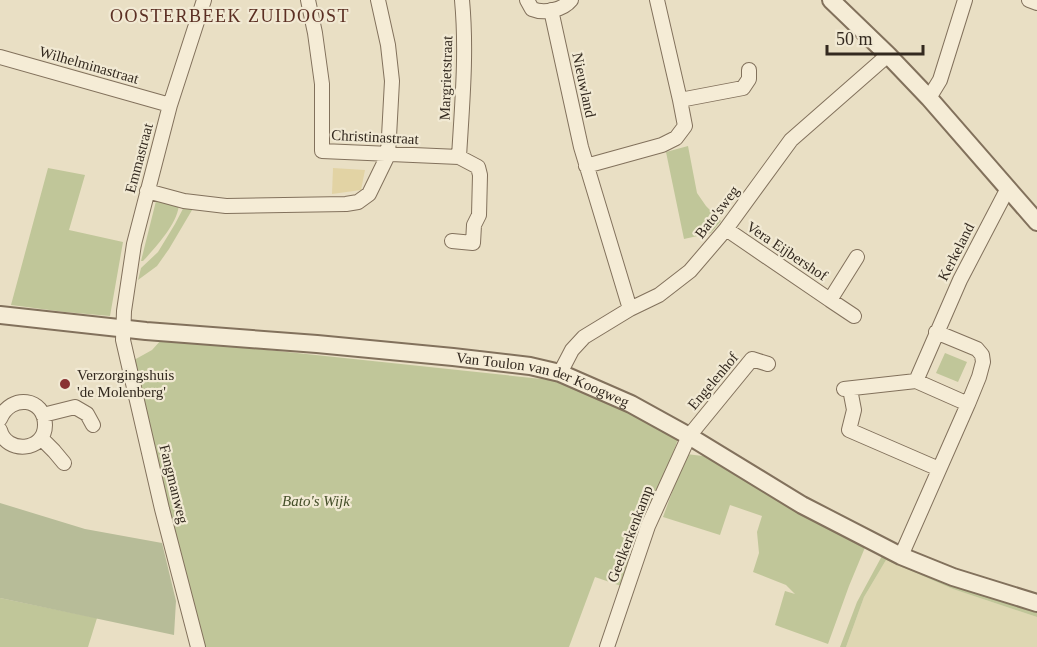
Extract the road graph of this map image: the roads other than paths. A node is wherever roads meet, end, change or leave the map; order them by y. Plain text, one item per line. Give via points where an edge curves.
1 (204, 0) edge
2 (308, 0) edge
3 (378, 0) edge
4 (462, 0) edge
5 (527, 0) edge
6 (571, 0) edge
7 (657, 0) edge
8 (831, 0) edge
9 (965, 0) edge
10 (1029, 0) edge
11 (1037, 3) edge
12 (551, 10) junction
13 (888, 55) junction
14 (0, 57) edge
15 (749, 70) dead end
16 (929, 98) junction
17 (681, 100) junction
18 (170, 105) junction
19 (388, 155) junction
20 (459, 157) junction
21 (586, 166) junction
22 (1008, 188) junction
23 (147, 191) junction
24 (1037, 222) edge
25 (726, 229) junction
26 (452, 241) dead end
27 (857, 257) dead end
28 (830, 300) junction
29 (630, 309) junction
30 (854, 316) dead end
31 (1, 319) edge
32 (124, 328) junction
33 (936, 332) junction
34 (768, 364) dead end
35 (561, 373) junction
36 (916, 381) junction
37 (968, 404) junction
38 (4, 405) edge
39 (43, 415) junction
40 (0, 419) edge
41 (93, 425) dead end
42 (0, 430) edge
43 (689, 436) junction
44 (41, 438) junction
45 (64, 463) dead end
46 (939, 469) junction
47 (901, 556) junction
48 (1037, 603) edge
49 (198, 647) edge
50 (607, 647) edge

1 - 18 street, Emmastraat
2 - 19 street, Christinastraat via 322,84 322,151
3 - 19 street via 392,81
4 - 20 street, Margrietstraat via 465,54
5 - 12 street via 539,12
6 - 12 street via 566,6
7 - 17 street
8 - 13 street
9 - 16 street via 940,80
10 - 11 street
12 - 21 street, Nieuwland
13 - 16 street
13 - 25 street, Bato'sweg via 791,140
14 - 18 street, Wilhelminastraat
15 - 17 street via 743,88
16 - 22 street
17 - 21 street via 685,126 676,138
18 - 23 street, Emmastraat
19 - 20 street, Christinastraat
19 - 23 street via 369,194 346,204 226,206
20 - 26 street via 478,166 479,215 473,243
21 - 29 street, Nieuwland
22 - 24 street
22 - 33 street, Kerkeland
23 - 32 street, Emmastraat via 129,270
25 - 28 street, Vera Eijbershof
25 - 29 street, Bato'sweg via 690,271 659,295
27 - 28 street, Vera Eijbershof
28 - 30 street, Vera Eijbershof
29 - 35 street, Bato'sweg via 584,337 572,350
31 - 32 street, Van Toulon van der Koogweg
32 - 35 street, Van Toulon van der Koogweg via 442,356
32 - 49 street, Fangmanweg via 123,340 162,509
33 - 36 street, Kerkeland
33 - 37 street via 982,355 979,377
34 - 43 street, Engelenhof via 752,359
35 - 43 street, Van Toulon van der Koogweg via 631,404
36 - 37 street
36 - 46 street via 846,389 854,410 849,430
37 - 46 street
38 - 39 street via 28,402
38 - 40 street
39 - 41 street via 75,407 87,414
39 - 44 street
42 - 44 street via 6,441 20,447 28,447
43 - 47 street, Van Toulon van der Koogweg via 802,505
43 - 50 street, Geelkerkenkamp via 648,526
44 - 45 street
46 - 47 street
47 - 48 street, Van Toulon van der Koogweg

